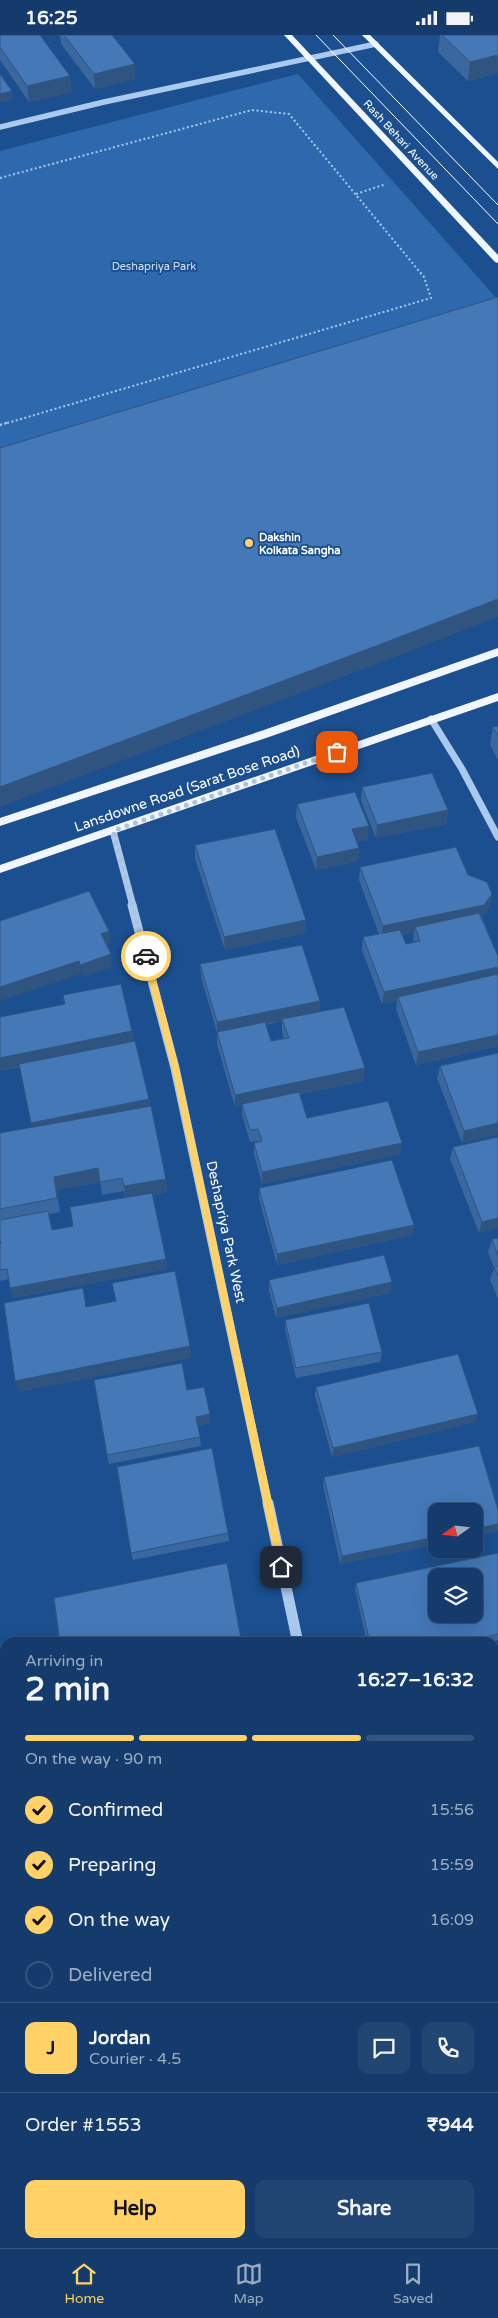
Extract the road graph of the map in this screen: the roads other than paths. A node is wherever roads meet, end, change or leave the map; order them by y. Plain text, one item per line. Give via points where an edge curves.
1 (288, 35) edge
2 (366, 35) edge
3 (376, 44) junction
4 (309, 58) junction
5 (0, 127) edge
6 (498, 167) edge
7 (498, 260) edge
8 (498, 652) edge
9 (498, 697) edge
10 (431, 719) junction
11 (0, 822) edge
12 (113, 831) junction
13 (498, 837) edge
14 (0, 869) edge
15 (297, 1637) edge

1 - 4 main road, Rash Behari Avenue
2 - 3 main road
3 - 4 street
3 - 6 main road
4 - 5 street
4 - 7 main road, Rash Behari Avenue
8 - 11 main road, Lansdowne Road (Sarat Bose Road)
9 - 10 main road, Lansdowne Road (Sarat Bose Road)
10 - 12 main road, Lansdowne Road (Sarat Bose Road)
10 - 13 street
12 - 14 main road, Lansdowne Road (Sarat Bose Road)
12 - 15 street, Deshapriya Park West via 176,1068

